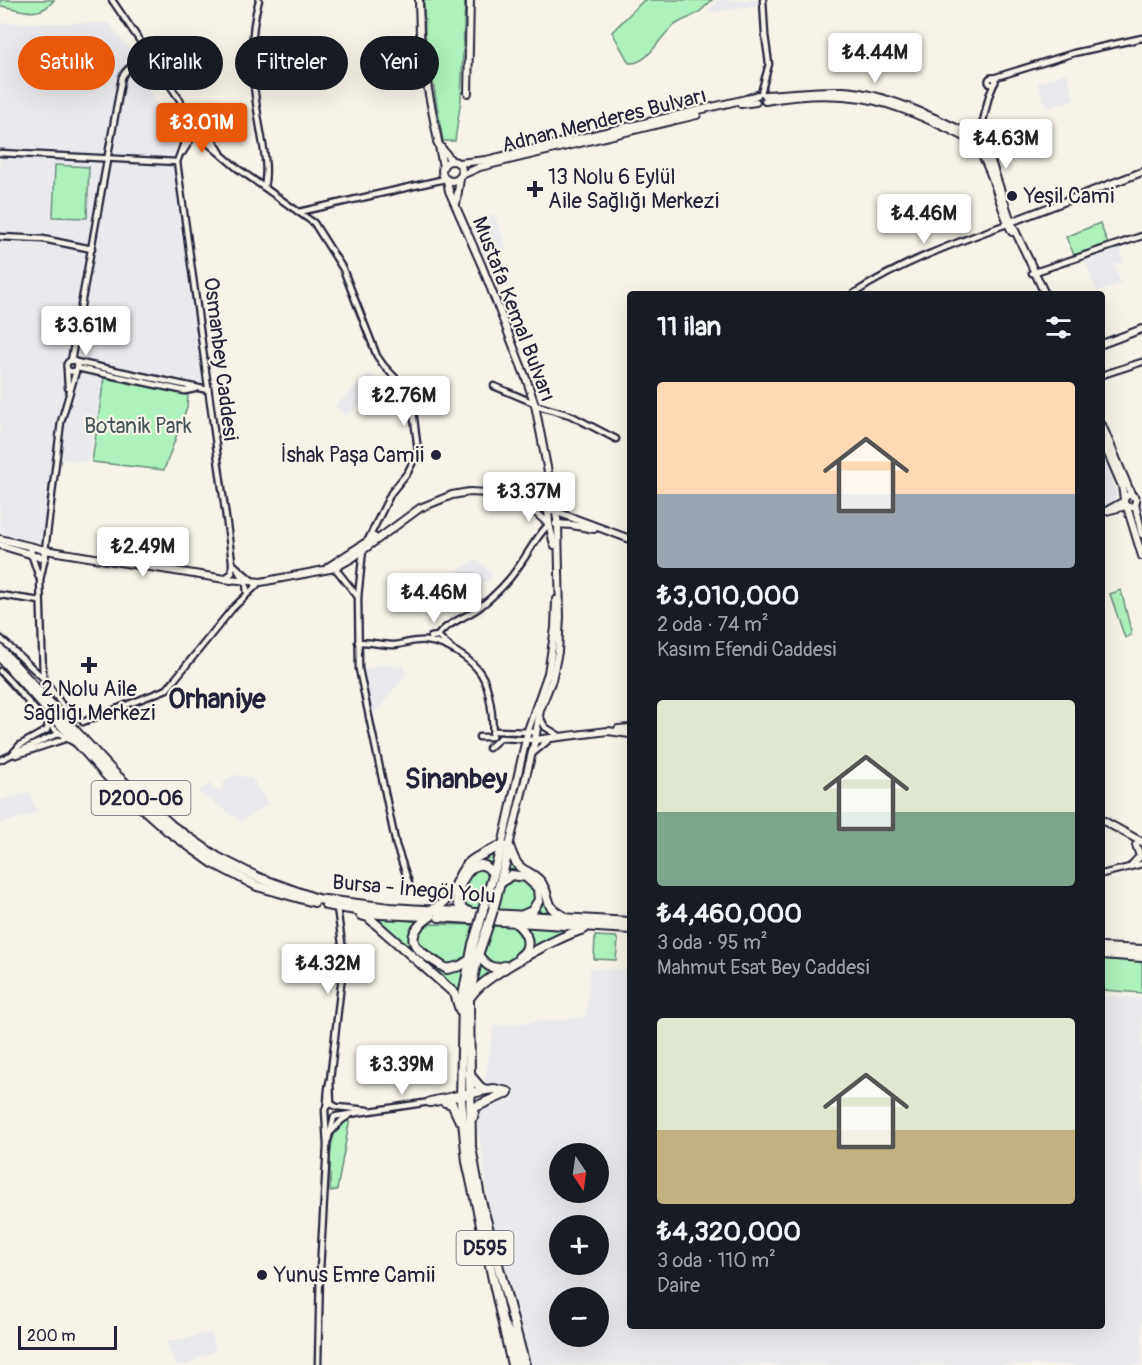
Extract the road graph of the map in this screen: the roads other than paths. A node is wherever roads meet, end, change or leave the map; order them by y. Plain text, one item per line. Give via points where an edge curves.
1 (112, 0) edge
2 (259, 0) edge
3 (418, 0) edge
4 (470, 0) edge
5 (764, 0) edge
6 (137, 36) edge
7 (1142, 38) edge
8 (127, 69) edge
9 (173, 90) edge
10 (468, 93) dead end
11 (762, 96) junction
12 (185, 109) junction
13 (190, 126) junction
14 (623, 131) junction
15 (195, 132) junction
16 (975, 139) junction
17 (437, 140) junction
18 (0, 153) edge
19 (108, 158) junction
20 (225, 159) junction
21 (177, 162) junction
22 (455, 162) junction
23 (443, 167) junction
24 (1142, 172) edge
25 (461, 176) junction
26 (446, 179) junction
27 (264, 187) junction
28 (456, 205) junction
29 (298, 212) junction
30 (1008, 212) junction
31 (1024, 217) junction
32 (1009, 223) junction
33 (1142, 236) edge
34 (0, 237) edge
35 (92, 249) junction
36 (1033, 272) junction
37 (858, 291) edge
38 (1042, 291) edge
39 (1142, 329) edge
40 (1105, 343) edge
41 (1142, 362) edge
42 (75, 365) junction
43 (66, 368) junction
44 (1105, 374) edge
45 (494, 386) dead end
46 (208, 390) junction
47 (67, 397) junction
48 (535, 404) junction
49 (1105, 431) edge
50 (616, 439) dead end
51 (1105, 448) edge
52 (1137, 500) edge
53 (1125, 503) junction
54 (526, 504) junction
55 (548, 510) junction
56 (556, 512) junction
57 (1105, 512) edge
58 (549, 524) junction
59 (558, 524) junction
60 (572, 525) junction
61 (603, 530) junction
62 (386, 532) junction
63 (1142, 534) edge
64 (627, 538) edge
65 (0, 539) edge
66 (368, 540) junction
67 (556, 540) junction
68 (0, 545) edge
69 (363, 549) junction
70 (45, 550) junction
71 (32, 552) junction
72 (60, 552) junction
73 (1142, 556) edge
74 (45, 557) junction
75 (233, 563) junction
76 (335, 568) junction
77 (319, 572) junction
78 (227, 578) junction
79 (40, 579) junction
80 (250, 582) junction
81 (247, 593) junction
82 (0, 595) edge
83 (358, 597) junction
84 (40, 601) junction
85 (439, 637) junction
86 (0, 638) edge
87 (358, 642) junction
88 (433, 642) junction
89 (0, 644) edge
90 (0, 649) edge
91 (452, 649) junction
92 (2, 658) edge
93 (0, 670) edge
94 (43, 677) junction
95 (540, 710) junction
96 (493, 715) junction
97 (74, 720) dead end
98 (531, 720) junction
99 (83, 722) dead end
100 (48, 724) junction
101 (502, 730) junction
102 (519, 730) junction
103 (528, 730) junction
104 (627, 731) edge
105 (536, 732) junction
106 (492, 733) junction
107 (57, 734) dead end
108 (555, 736) junction
109 (479, 737) dead end
110 (516, 738) junction
111 (65, 739) junction
112 (526, 739) junction
113 (535, 740) junction
114 (79, 746) junction
115 (489, 748) dead end
116 (524, 748) junction
117 (532, 754) junction
118 (10, 756) junction
119 (0, 760) edge
120 (1105, 822) edge
121 (1140, 845) edge
122 (506, 846) junction
123 (1142, 858) edge
124 (1142, 864) edge
125 (1132, 865) junction
126 (1105, 873) edge
127 (493, 874) junction
128 (501, 882) junction
129 (408, 883) dead end
130 (316, 903) junction
131 (337, 908) junction
132 (470, 913) junction
133 (430, 914) junction
134 (517, 919) junction
135 (569, 919) junction
136 (627, 922) edge
137 (484, 926) junction
138 (590, 927) junction
139 (627, 929) edge
140 (1105, 948) edge
141 (1142, 950) edge
142 (1105, 954) edge
143 (475, 957) junction
144 (1142, 957) edge
145 (469, 999) junction
146 (462, 1017) junction
147 (462, 1059) junction
148 (469, 1074) junction
149 (486, 1090) junction
150 (465, 1097) junction
151 (492, 1098) junction
152 (445, 1101) junction
153 (430, 1102) joint
154 (332, 1106) junction
155 (377, 1111) junction
156 (355, 1113) junction
157 (326, 1115) junction
158 (335, 1117) junction
159 (463, 1129) junction
160 (330, 1133) junction
161 (327, 1146) junction
162 (471, 1147) junction
163 (501, 1321) junction
164 (511, 1363) edge
165 (318, 1365) edge
166 (519, 1365) edge
167 (525, 1365) edge

1 - 6 street
2 - 27 street via 252,62 265,164
3 - 17 main road
4 - 10 main road
5 - 11 street via 769,64
7 - 16 street via 1074,53 993,81
8 - 19 street via 122,78
9 - 12 street
11 - 14 main road, Adnan Menderes Bulvarı
11 - 14 main road, Adnan Menderes Bulvarı via 762,104 725,108
11 - 16 main road, Adnan Menderes Bulvarı via 862,98
12 - 13 street
12 - 20 street via 206,129
13 - 15 street
13 - 21 street, Osmanbey Caddesi
14 - 22 main road, Adnan Menderes Bulvarı via 486,160
14 - 25 main road, Adnan Menderes Bulvarı via 480,167
15 - 20 street
15 - 21 street
16 - 30 main road via 990,158
16 - 32 main road
17 - 22 main road
17 - 23 main road
18 - 19 street
19 - 21 street
19 - 35 street
20 - 27 street
21 - 46 street, Osmanbey Caddesi
22 - 23 main road
22 - 25 main road via 462,168
23 - 26 main road
24 - 31 main road
25 - 26 main road via 453,181
25 - 28 main road
26 - 28 main road, Mustafa Kemal Bulvarı
26 - 29 street
27 - 29 street
28 - 48 main road, Mustafa Kemal Bulvarı
29 - 66 street via 314,223 344,269 377,356 411,394 418,451
30 - 31 main road
30 - 32 main road
31 - 32 main road
32 - 36 main road
32 - 37 street via 929,255
33 - 36 street
34 - 35 street via 43,239
35 - 42 street
36 - 38 main road
39 - 40 main road
41 - 44 street
42 - 43 street via 67,364
42 - 43 street via 70,372
42 - 46 street via 185,391
42 - 47 street
43 - 47 street
45 - 48 street
46 - 75 street, Osmanbey Caddesi
47 - 70 street
48 - 50 street via 570,415
48 - 56 main road, Mustafa Kemal Bulvarı
49 - 52 main road
51 - 53 main road
52 - 53 main road via 1133,507
52 - 53 main road via 1128,495
52 - 63 main road
53 - 57 main road
53 - 73 main road
54 - 55 main road
54 - 58 main road
54 - 62 main road via 488,493 462,493 420,508
55 - 56 main road
55 - 58 main road
56 - 59 main road, Mustafa Kemal Bulvarı
56 - 61 main road
58 - 59 main road
58 - 67 main road
58 - 85 street via 506,582 479,607 440,632
59 - 60 main road
59 - 67 main road, Mustafa Kemal Bulvarı
60 - 61 main road
60 - 67 street via 561,529
61 - 64 main road
62 - 66 main road
62 - 69 main road
65 - 71 main road
66 - 77 main road
67 - 95 main road via 558,652
67 - 98 main road via 553,650
68 - 71 main road
69 - 76 main road
69 - 83 street
70 - 71 main road
70 - 72 main road
70 - 74 main road
71 - 74 main road
71 - 79 street
72 - 74 main road
72 - 78 main road
74 - 79 street
75 - 78 street
75 - 80 street
76 - 77 main road
76 - 83 street
77 - 80 main road
78 - 80 main road
79 - 84 street
80 - 81 street
80 - 81 street
81 - 99 street via 167,689
82 - 84 street
83 - 87 street
84 - 94 street
85 - 88 street
85 - 91 street
86 - 94 street
87 - 88 street
87 - 129 street via 370,725
88 - 91 street
89 - 92 highway
90 - 92 highway, Bursa - İnegöl Yolu / D200-06
91 - 96 street via 482,674
92 - 114 highway, Bursa - İnegöl Yolu / D200-06
92 - 133 highway, Bursa - İnegöl Yolu / D200-06 via 114,773 172,826 217,857 259,878 317,898
93 - 100 street
94 - 97 street
95 - 105 main road
95 - 108 street via 542,724
96 - 101 street
96 - 106 street
98 - 102 street
98 - 103 main road
100 - 111 street
100 - 118 street via 47,730 20,745
101 - 102 street
101 - 106 street
102 - 103 street
103 - 105 street
103 - 112 main road
104 - 108 main road
105 - 108 main road
105 - 113 main road
106 - 109 street via 492,737
106 - 110 street
107 - 118 street
108 - 113 main road
108 - 117 street
110 - 112 street
110 - 115 street via 500,738
110 - 116 street
111 - 114 street
111 - 118 street
112 - 113 street
112 - 116 main road
113 - 117 main road
114 - 130 highway, Bursa - İnegöl Yolu / D200-06 via 167,830 213,863 257,886
116 - 122 main road
117 - 122 main road
118 - 119 street
120 - 121 main road
121 - 125 main road via 1140,856
122 - 127 highway
122 - 128 highway
122 - 133 highway via 477,857 466,866 448,900
122 - 135 highway via 519,867 543,884 550,906
123 - 125 street
124 - 125 street
125 - 126 street
127 - 132 highway via 483,865 468,871 457,900
127 - 137 highway, bridge via 483,910
128 - 134 highway via 511,874 525,877 538,888 536,906
128 - 137 highway, bridge
130 - 131 highway, D595
130 - 133 highway, Bursa - İnegöl Yolu / D200-06 via 380,914
131 - 146 highway, D595 via 368,917 386,932 455,994
131 - 154 street via 344,958 330,1080
132 - 133 highway, Bursa - İnegöl Yolu / D200-06
132 - 134 highway, Bursa - İnegöl Yolu / D200-06
133 - 134 highway, Bursa - İnegöl Yolu / D200-06
133 - 143 highway via 413,937 419,952 447,969
134 - 135 highway, Bursa - İnegöl Yolu / D200-06
134 - 138 highway, Bursa - İnegöl Yolu / D200-06
134 - 143 highway via 526,934 524,954 496,969
135 - 136 highway, Bursa - İnegöl Yolu / D200-06
137 - 143 highway
138 - 139 highway, Bursa - İnegöl Yolu / D200-06
138 - 145 highway via 565,936 508,968 475,989
140 - 141 highway
142 - 144 highway
143 - 145 highway, D595
143 - 146 highway via 463,996
145 - 148 highway, D595
146 - 147 highway, D595
147 - 150 highway, D595
147 - 152 highway via 457,1086
148 - 149 highway
148 - 150 highway, D595
149 - 150 highway
149 - 151 highway via 508,1092
150 - 151 highway
150 - 152 highway
150 - 159 highway, D595
150 - 162 highway, D595
151 - 162 highway via 475,1107
152 - 153 highway
152 - 159 highway via 455,1108
153 - 155 street
154 - 155 street
154 - 157 street via 325,1110
154 - 158 street via 338,1112
155 - 156 street
156 - 158 street
156 - 160 street
157 - 158 street
157 - 161 street
158 - 160 street
159 - 163 highway, D595
160 - 161 street
161 - 165 street
162 - 167 highway, D595 via 480,1197
163 - 164 highway, D595
163 - 166 highway via 511,1337

